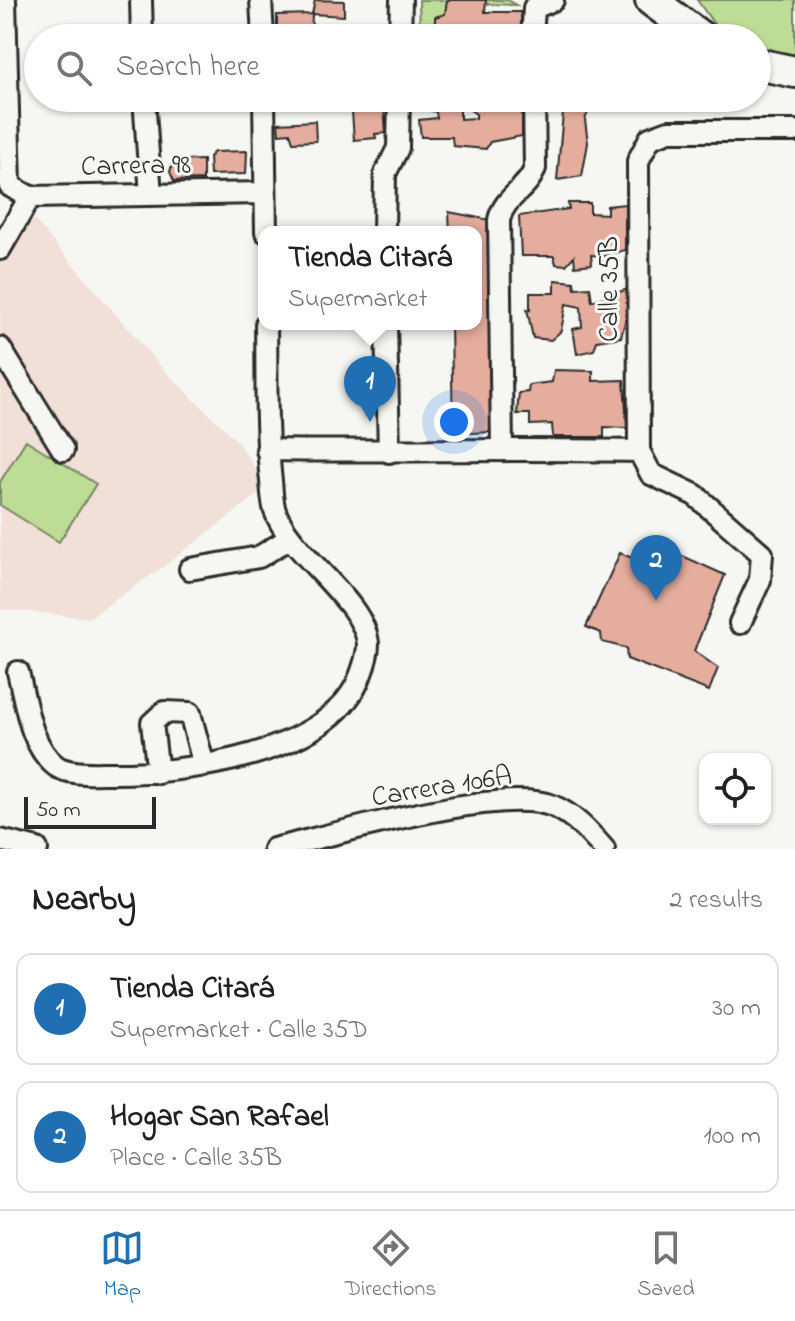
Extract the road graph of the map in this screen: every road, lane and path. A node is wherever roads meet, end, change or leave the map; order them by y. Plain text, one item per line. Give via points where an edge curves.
1 (5, 0) edge
2 (141, 0) edge
3 (261, 0) edge
4 (401, 0) edge
5 (553, 0) edge
6 (651, 0) edge
7 (142, 24) edge
8 (262, 24) edge
9 (400, 24) edge
10 (533, 24) edge
11 (683, 24) edge
12 (145, 112) edge
13 (264, 112) edge
14 (399, 112) edge
15 (534, 112) edge
16 (795, 131) edge
17 (265, 193) junction
18 (151, 195) junction
19 (30, 197) junction
20 (266, 226) edge
21 (384, 226) edge
22 (0, 249) edge
23 (266, 330) edge
24 (386, 330) edge
25 (0, 348) edge
26 (502, 448) junction
27 (63, 450) dead end
28 (267, 450) junction
29 (639, 451) junction
30 (389, 452) junction
31 (290, 538) junction
32 (190, 569) dead end
33 (740, 623) dead end
34 (18, 672) dead end
35 (204, 766) junction
36 (158, 773) junction
37 (0, 840) edge
38 (37, 849) edge
39 (274, 849) edge
40 (604, 849) edge

1 - 19 street, Carrera 98 via 10,186
2 - 7 street
3 - 8 street
4 - 9 street
5 - 10 street via 534,8
6 - 11 street
12 - 18 street
13 - 17 street
14 - 21 street via 398,148 385,174
15 - 26 street via 532,178 506,202 499,220
16 - 29 street, Calle 35B via 656,134 643,145 638,161
17 - 18 street, Carrera 98
17 - 20 street
18 - 19 street, Carrera 98
19 - 22 street
23 - 28 street
24 - 30 street
25 - 27 street
26 - 29 street
26 - 30 street
28 - 30 street
28 - 31 street via 274,511
29 - 33 street via 651,474 695,495 762,554 760,580
31 - 32 street via 259,557
31 - 35 street via 356,616 368,644 360,676 322,723 289,740
34 - 36 street via 37,742 59,768
35 - 36 street
35 - 36 street via 190,713 164,712 152,723
37 - 38 street
39 - 40 street, Carrera 106A via 466,806 524,802 550,805 576,820

